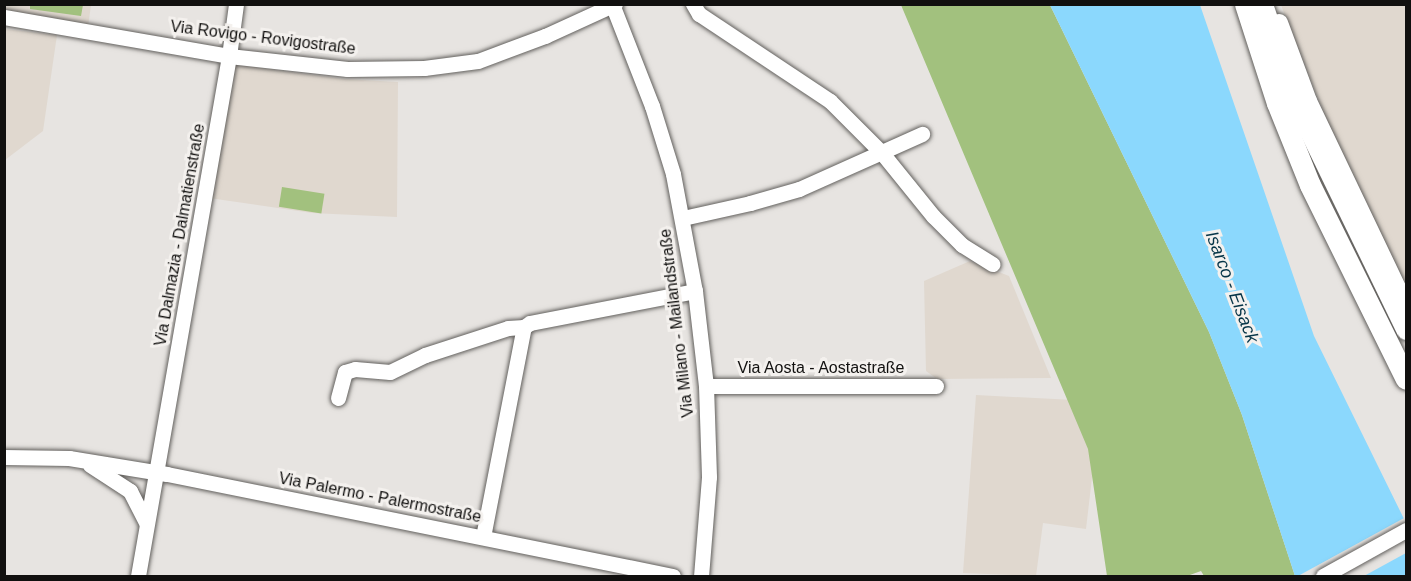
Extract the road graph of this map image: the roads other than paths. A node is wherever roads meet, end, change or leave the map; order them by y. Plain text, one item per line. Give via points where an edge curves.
1 (236, 4) edge
2 (693, 4) edge
3 (1245, 4) edge
4 (1262, 4) edge
5 (1272, 4) edge
6 (613, 5) edge
7 (4, 17) edge
8 (230, 56) junction
9 (922, 134) dead end
10 (882, 153) junction
11 (683, 218) junction
12 (992, 264) dead end
13 (695, 291) junction
14 (1407, 308) edge
15 (524, 327) junction
16 (1407, 329) edge
17 (1407, 379) edge
18 (706, 386) junction
19 (936, 386) dead end
20 (338, 398) dead end
21 (4, 457) edge
22 (80, 459) junction
23 (157, 472) junction
24 (147, 525) junction
25 (1407, 530) edge
26 (483, 537) junction
27 (138, 576) edge
28 (673, 576) edge
29 (700, 576) edge
30 (1323, 576) edge

1 - 8 street, Via Dalmazia - Dalmatienstraße
2 - 10 street via 699,14 830,101
3 - 17 highway via 1277,103 1310,185
4 - 16 highway via 1293,96
5 - 14 main road via 1308,101
6 - 8 street, Via Rovigo - Rovigostraße via 478,61 424,68 347,69
6 - 11 street, Via Milano - Mailandstraße via 652,106
7 - 8 street, Via Rovigo - Rovigostraße
8 - 23 street, Via Dalmazia - Dalmatienstraße
9 - 10 street
10 - 11 street via 799,189
10 - 12 street via 940,223 962,245
11 - 13 street, Via Milano - Mailandstraße
13 - 15 street
13 - 18 street, Via Milano - Mailandstraße
15 - 20 street via 508,328 425,355 390,372 345,372
15 - 26 street
18 - 19 street, Via Aosta - Aostastraße
18 - 29 street, Via Milano - Mailandstraße via 709,477
21 - 22 street, Via Palermo - Palermostraße via 45,455
22 - 23 street, Via Palermo - Palermostraße
22 - 24 street, Via Palermo - Palermostraße via 130,491
23 - 24 street, Via Dalmazia - Dalmatienstraße
23 - 26 street, Via Palermo - Palermostraße
24 - 27 street, Via Dalmazia - Dalmatienstraße
25 - 30 street
26 - 28 street, Via Palermo - Palermostraße

